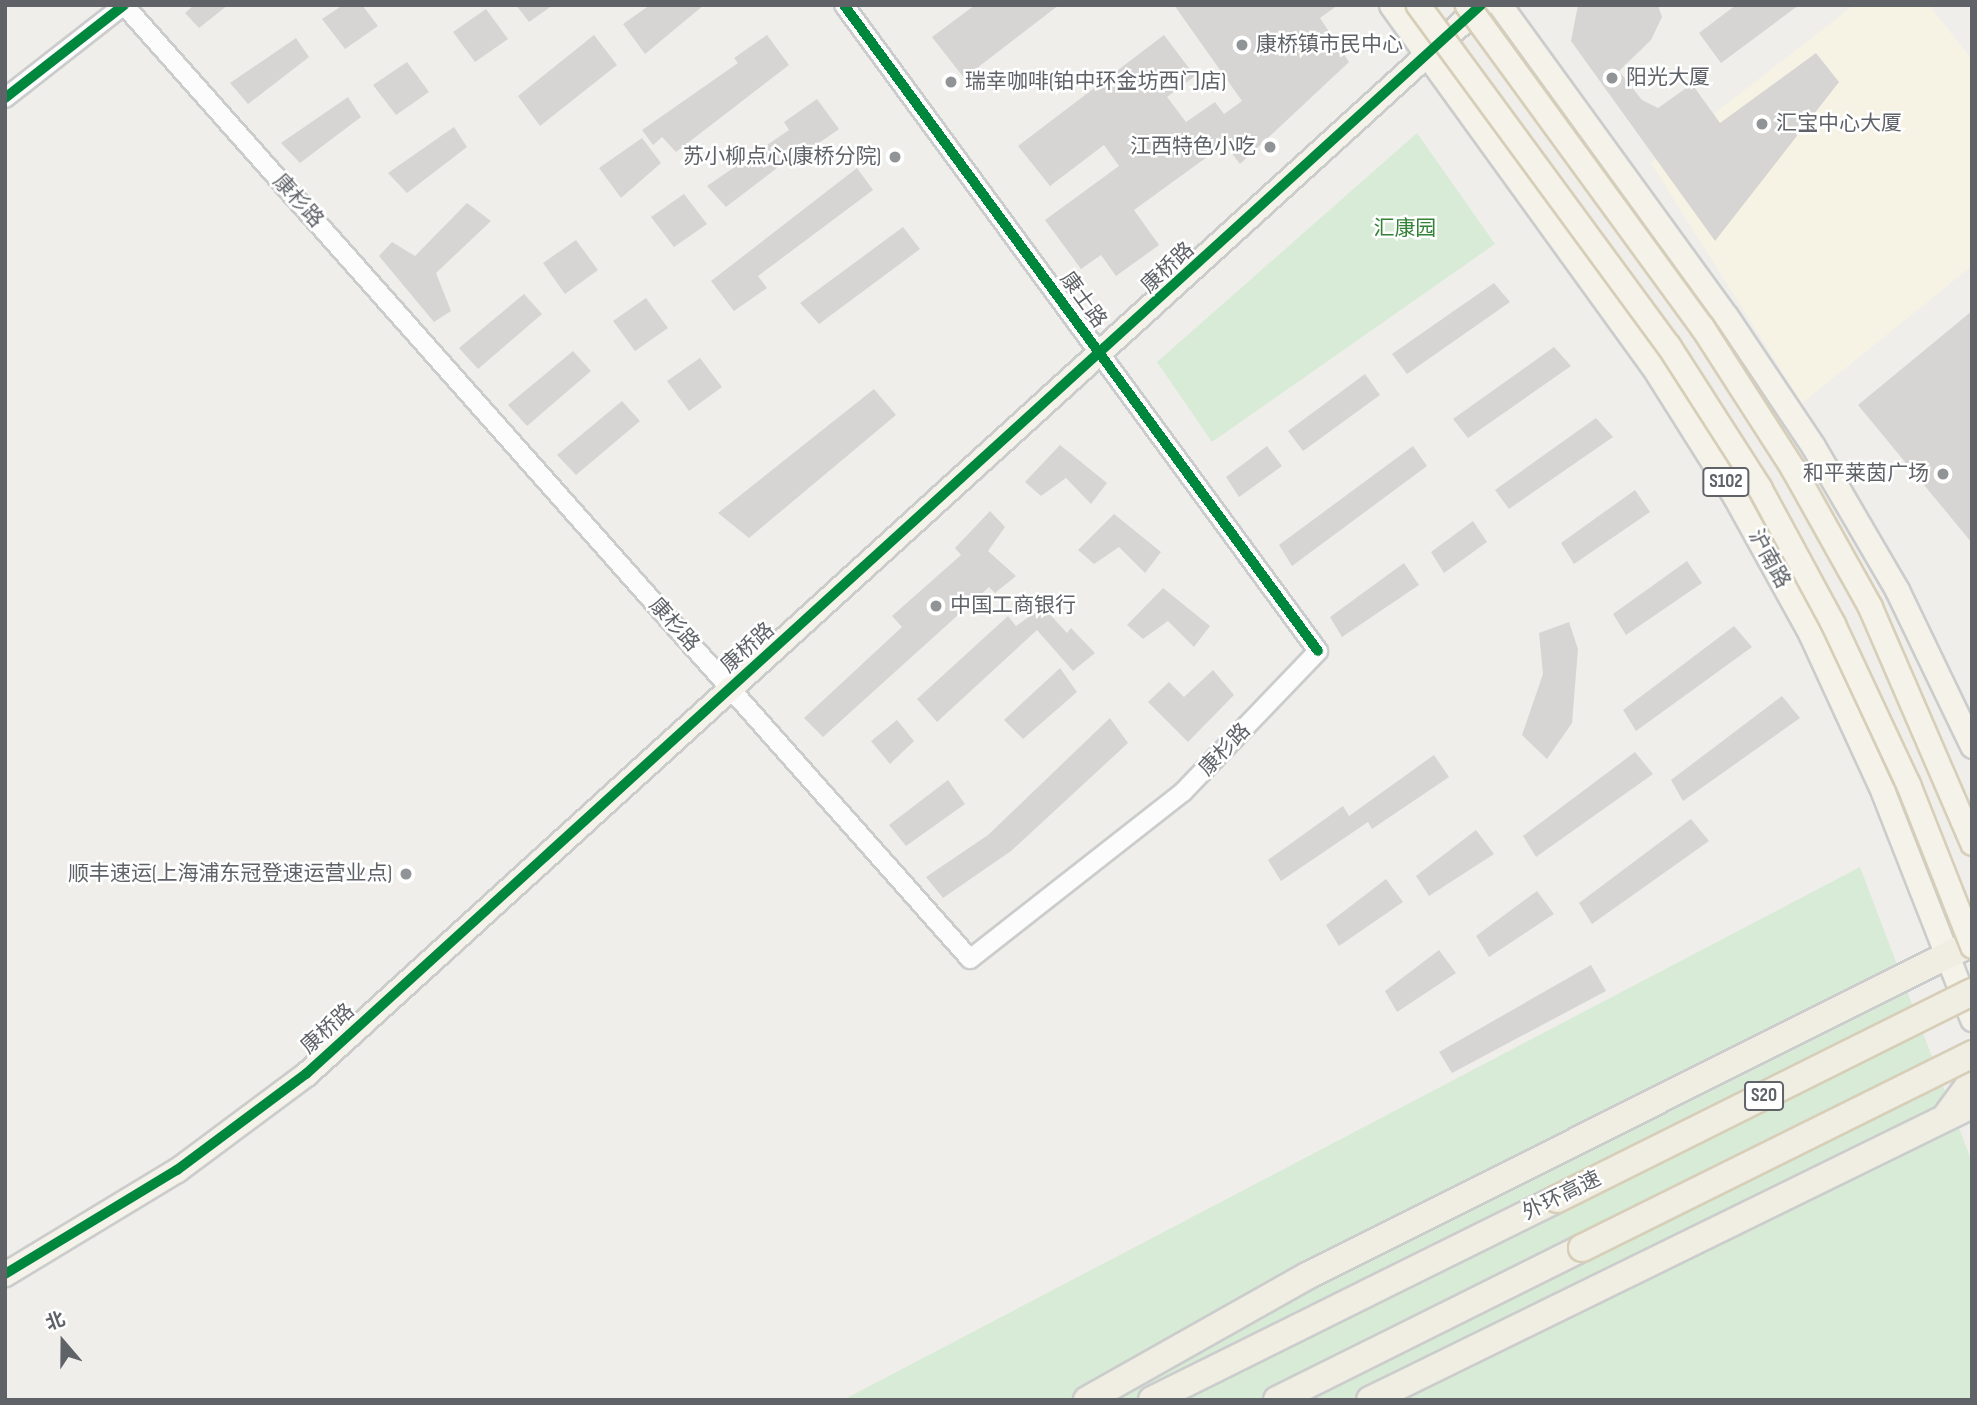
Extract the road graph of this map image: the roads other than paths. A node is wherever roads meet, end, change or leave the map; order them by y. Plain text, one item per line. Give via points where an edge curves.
1 (124, 5) edge
2 (844, 5) edge
3 (1391, 5) edge
4 (1418, 5) edge
5 (1467, 5) edge
6 (1481, 5) edge
7 (1500, 5) edge
8 (1426, 53) junction
9 (5, 98) edge
10 (1100, 356) junction
11 (1318, 651) joint
12 (731, 690) junction
13 (1972, 746) edge
14 (1972, 843) edge
15 (1972, 945) edge
16 (1946, 956) junction
17 (1972, 992) edge
18 (1972, 1018) edge
19 (1972, 1054) edge
20 (1972, 1082) edge
21 (1972, 1107) edge
22 (1946, 1116) junction
23 (5, 1274) edge
24 (1087, 1400) edge
25 (1152, 1400) edge
26 (1278, 1400) edge
27 (1370, 1400) edge

1 - 9 street
1 - 12 street, 康杉路
2 - 10 street, 康士路
3 - 8 main road, 沪南路 / S102
4 - 15 main road, bridge via 1668,345 1759,486 1908,784
5 - 14 main road, bridge via 1702,327 1793,469 1870,607
6 - 8 main road, 康桥路
7 - 13 main road via 1726,316 1813,446 1897,590
8 - 10 main road, 康桥路
8 - 16 main road, 沪南路 / S102 via 1652,365 1735,497 1810,633 1883,792
10 - 11 street, 康士路
10 - 12 main road, 康桥路
11 - 12 street, 康杉路 via 1183,792 971,960
12 - 23 main road, 康桥路 via 306,1074 177,1170
15 - 16 highway
16 - 18 main road, 沪南路 / S102
16 - 24 highway via 1307,1276
17 - 25 highway, 外环高速 / S20, bridge
19 - 26 highway, bridge
20 - 22 highway
21 - 22 highway
22 - 27 highway

